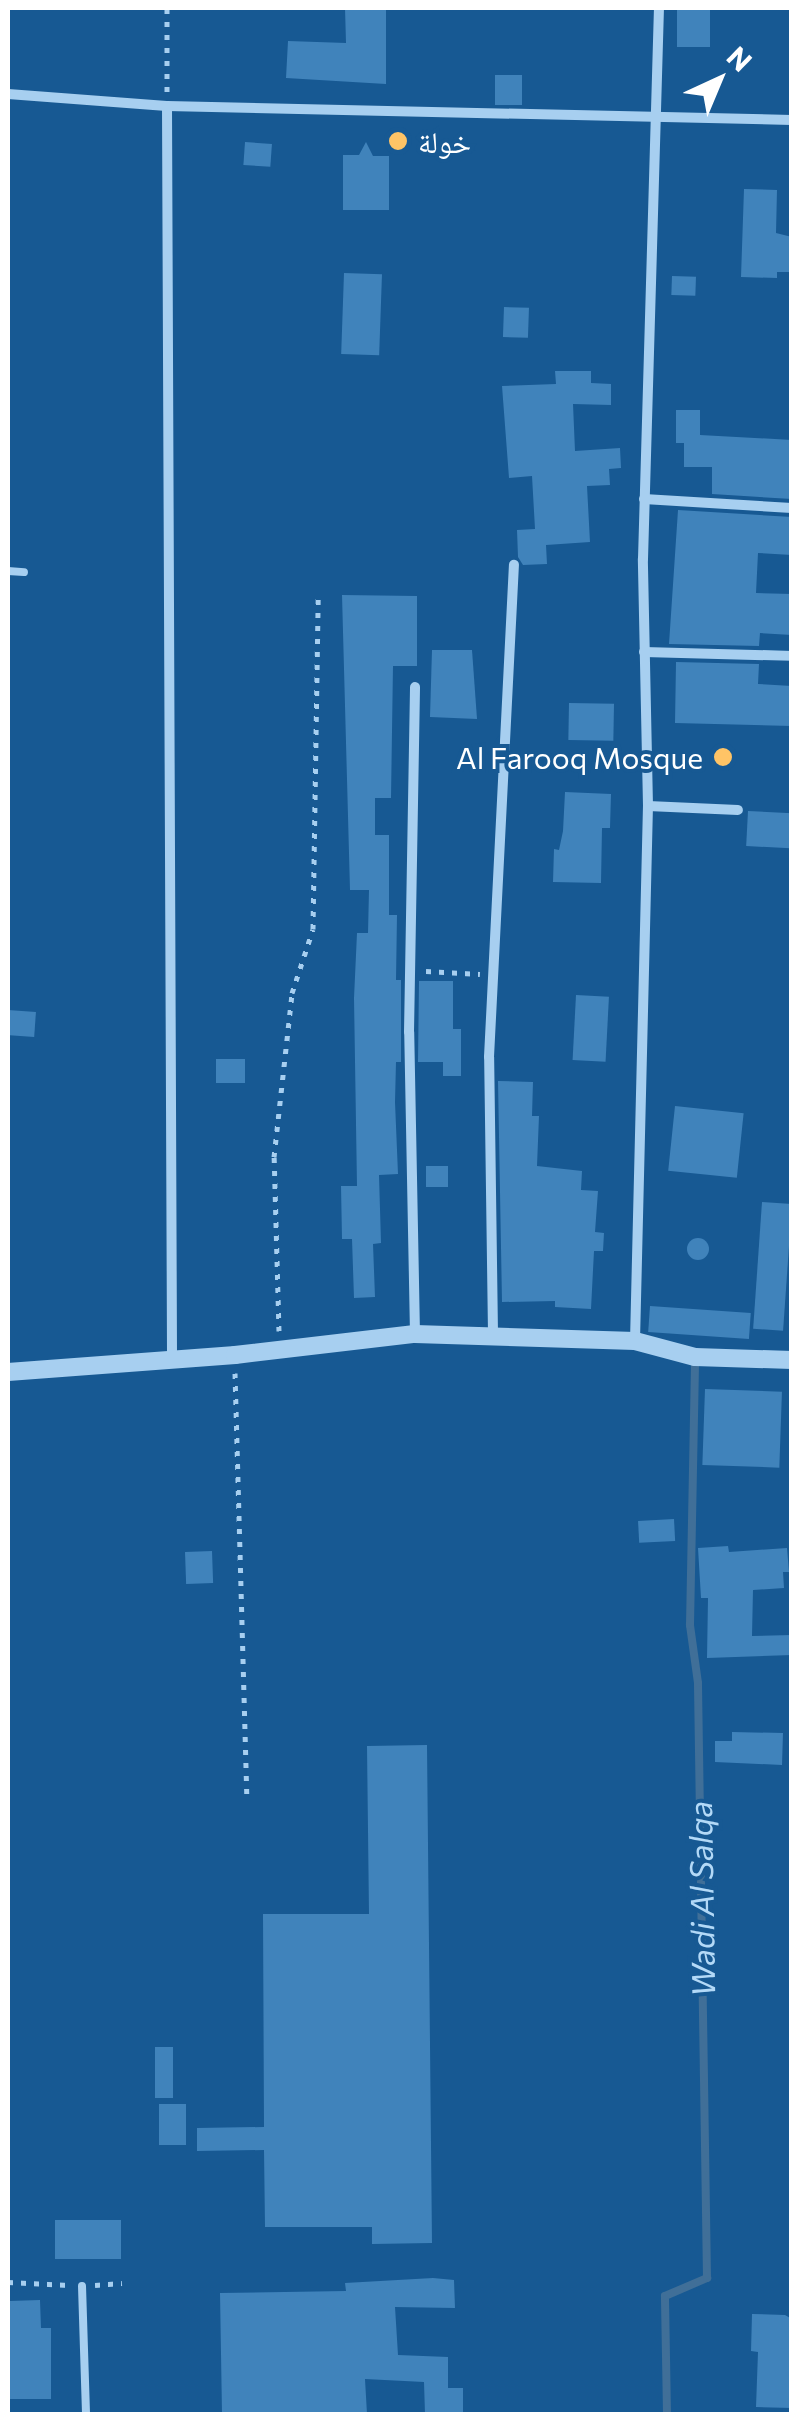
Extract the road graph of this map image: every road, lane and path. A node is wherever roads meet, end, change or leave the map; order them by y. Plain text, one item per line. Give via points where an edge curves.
1 (167, 8) edge
2 (659, 8) edge
3 (8, 94) edge
4 (168, 106) junction
5 (656, 118) junction
6 (792, 120) edge
7 (644, 499) junction
8 (792, 508) edge
9 (514, 565) dead end
10 (8, 571) edge
11 (24, 572) dead end
12 (318, 598) dead end
13 (644, 652) junction
14 (792, 656) edge
15 (415, 687) dead end
16 (648, 806) junction
17 (738, 810) dead end
18 (410, 970) junction
19 (493, 975) junction
20 (415, 1334) junction
21 (493, 1334) junction
22 (635, 1340) junction
23 (280, 1349) junction
24 (235, 1354) junction
25 (172, 1359) junction
26 (792, 1360) edge
27 (8, 1372) edge
28 (248, 1800) dead end
29 (82, 2286) dead end
30 (86, 2414) edge

1 - 4 path
2 - 5 street
3 - 4 street
4 - 5 street
4 - 25 street
5 - 6 street
5 - 7 street
7 - 8 street
7 - 13 street
9 - 19 street
10 - 11 lane
12 - 23 path via 312,930 292,992 274,1158
13 - 14 street
13 - 16 street
15 - 18 street
16 - 17 street
16 - 22 street
18 - 19 path
18 - 20 street
19 - 21 street
20 - 21 street
20 - 23 street
21 - 22 street
22 - 26 street via 696,1356
23 - 24 street
24 - 25 street
24 - 28 path
25 - 27 street
29 - 30 lane

